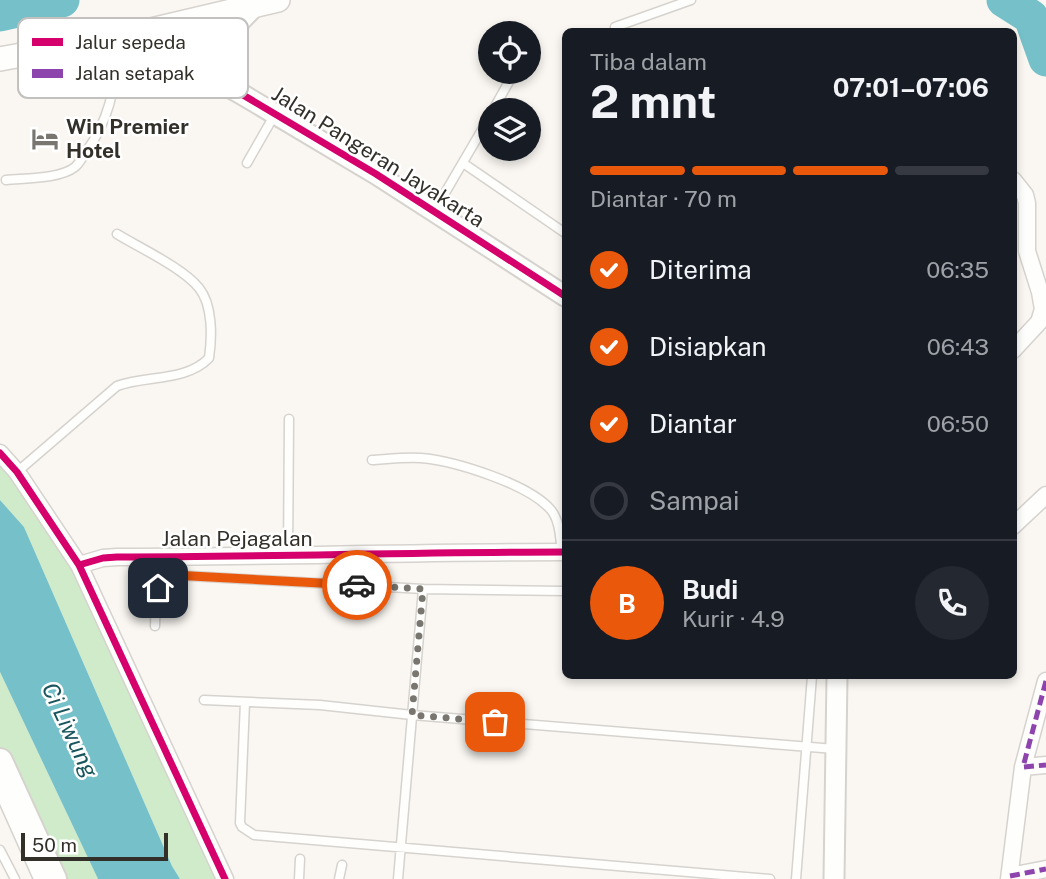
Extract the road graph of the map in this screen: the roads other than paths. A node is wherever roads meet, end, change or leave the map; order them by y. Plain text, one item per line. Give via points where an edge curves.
1 (278, 0) edge
2 (691, 0) edge
3 (254, 6) junction
4 (203, 18) edge
5 (243, 18) edge
6 (615, 27) dead end
7 (18, 56) edge
8 (0, 59) edge
9 (110, 98) edge
10 (248, 98) edge
11 (275, 114) junction
12 (478, 137) edge
13 (247, 163) dead end
14 (463, 163) junction
15 (6, 180) dead end
16 (1017, 185) edge
17 (435, 211) junction
18 (562, 231) edge
19 (117, 234) dead end
20 (562, 294) edge
21 (1017, 346) edge
22 (289, 419) dead end
23 (0, 453) edge
24 (372, 460) dead end
25 (17, 472) junction
26 (1046, 495) edge
27 (1017, 522) edge
28 (562, 542) edge
29 (562, 552) edge
30 (288, 557) junction
31 (79, 565) junction
32 (423, 589) junction
33 (562, 591) edge
34 (155, 626) dead end
35 (812, 679) edge
36 (837, 679) edge
37 (1046, 681) edge
38 (204, 700) dead end
39 (245, 702) junction
40 (412, 715) junction
41 (807, 748) junction
42 (838, 749) junction
43 (0, 761) edge
44 (1046, 765) edge
45 (1023, 767) junction
46 (0, 794) edge
47 (403, 848) junction
48 (0, 850) edge
49 (300, 859) dead end
50 (342, 864) dead end
51 (1046, 869) edge
52 (1009, 877) edge
53 (15, 879) edge
54 (38, 879) edge
55 (54, 879) edge
56 (225, 879) edge
57 (299, 879) edge
58 (340, 879) edge
59 (398, 879) edge
60 (771, 879) edge
61 (796, 879) edge
62 (834, 879) edge

1 - 3 main road
2 - 6 lane
3 - 4 main road
3 - 5 street, Jalan Pangeran Jayakarta
7 - 8 main road
9 - 15 lane via 95,138 75,167 52,175
10 - 11 street, Jalan Pangeran Jayakarta
11 - 13 lane
11 - 17 street, Jalan Pangeran Jayakarta
12 - 14 lane
14 - 17 lane
14 - 18 lane
16 - 21 street via 1027,203 1027,251 1043,309 1039,322
17 - 20 street, Jalan Pangeran Jayakarta
19 - 25 lane via 187,276 200,289 209,318 209,358 188,371 117,386
22 - 30 lane
23 - 25 street
24 - 28 lane via 421,458 475,469 536,497 552,511
25 - 31 street
26 - 27 street
29 - 30 street, Jalan Pejagalan
30 - 31 street, Jalan Pejagalan via 117,557
31 - 56 street
32 - 33 lane
32 - 34 lane via 173,575 158,588
32 - 40 lane
35 - 41 lane
36 - 42 street
37 - 45 street
38 - 39 lane
39 - 40 lane
39 - 47 lane via 242,827 254,835
40 - 41 lane
40 - 47 lane
41 - 42 lane
41 - 61 lane
42 - 62 street
43 - 55 main road
44 - 45 street
45 - 52 street
46 - 54 lane
47 - 59 lane
47 - 60 lane
48 - 53 lane
49 - 57 lane
50 - 58 lane
51 - 52 street

